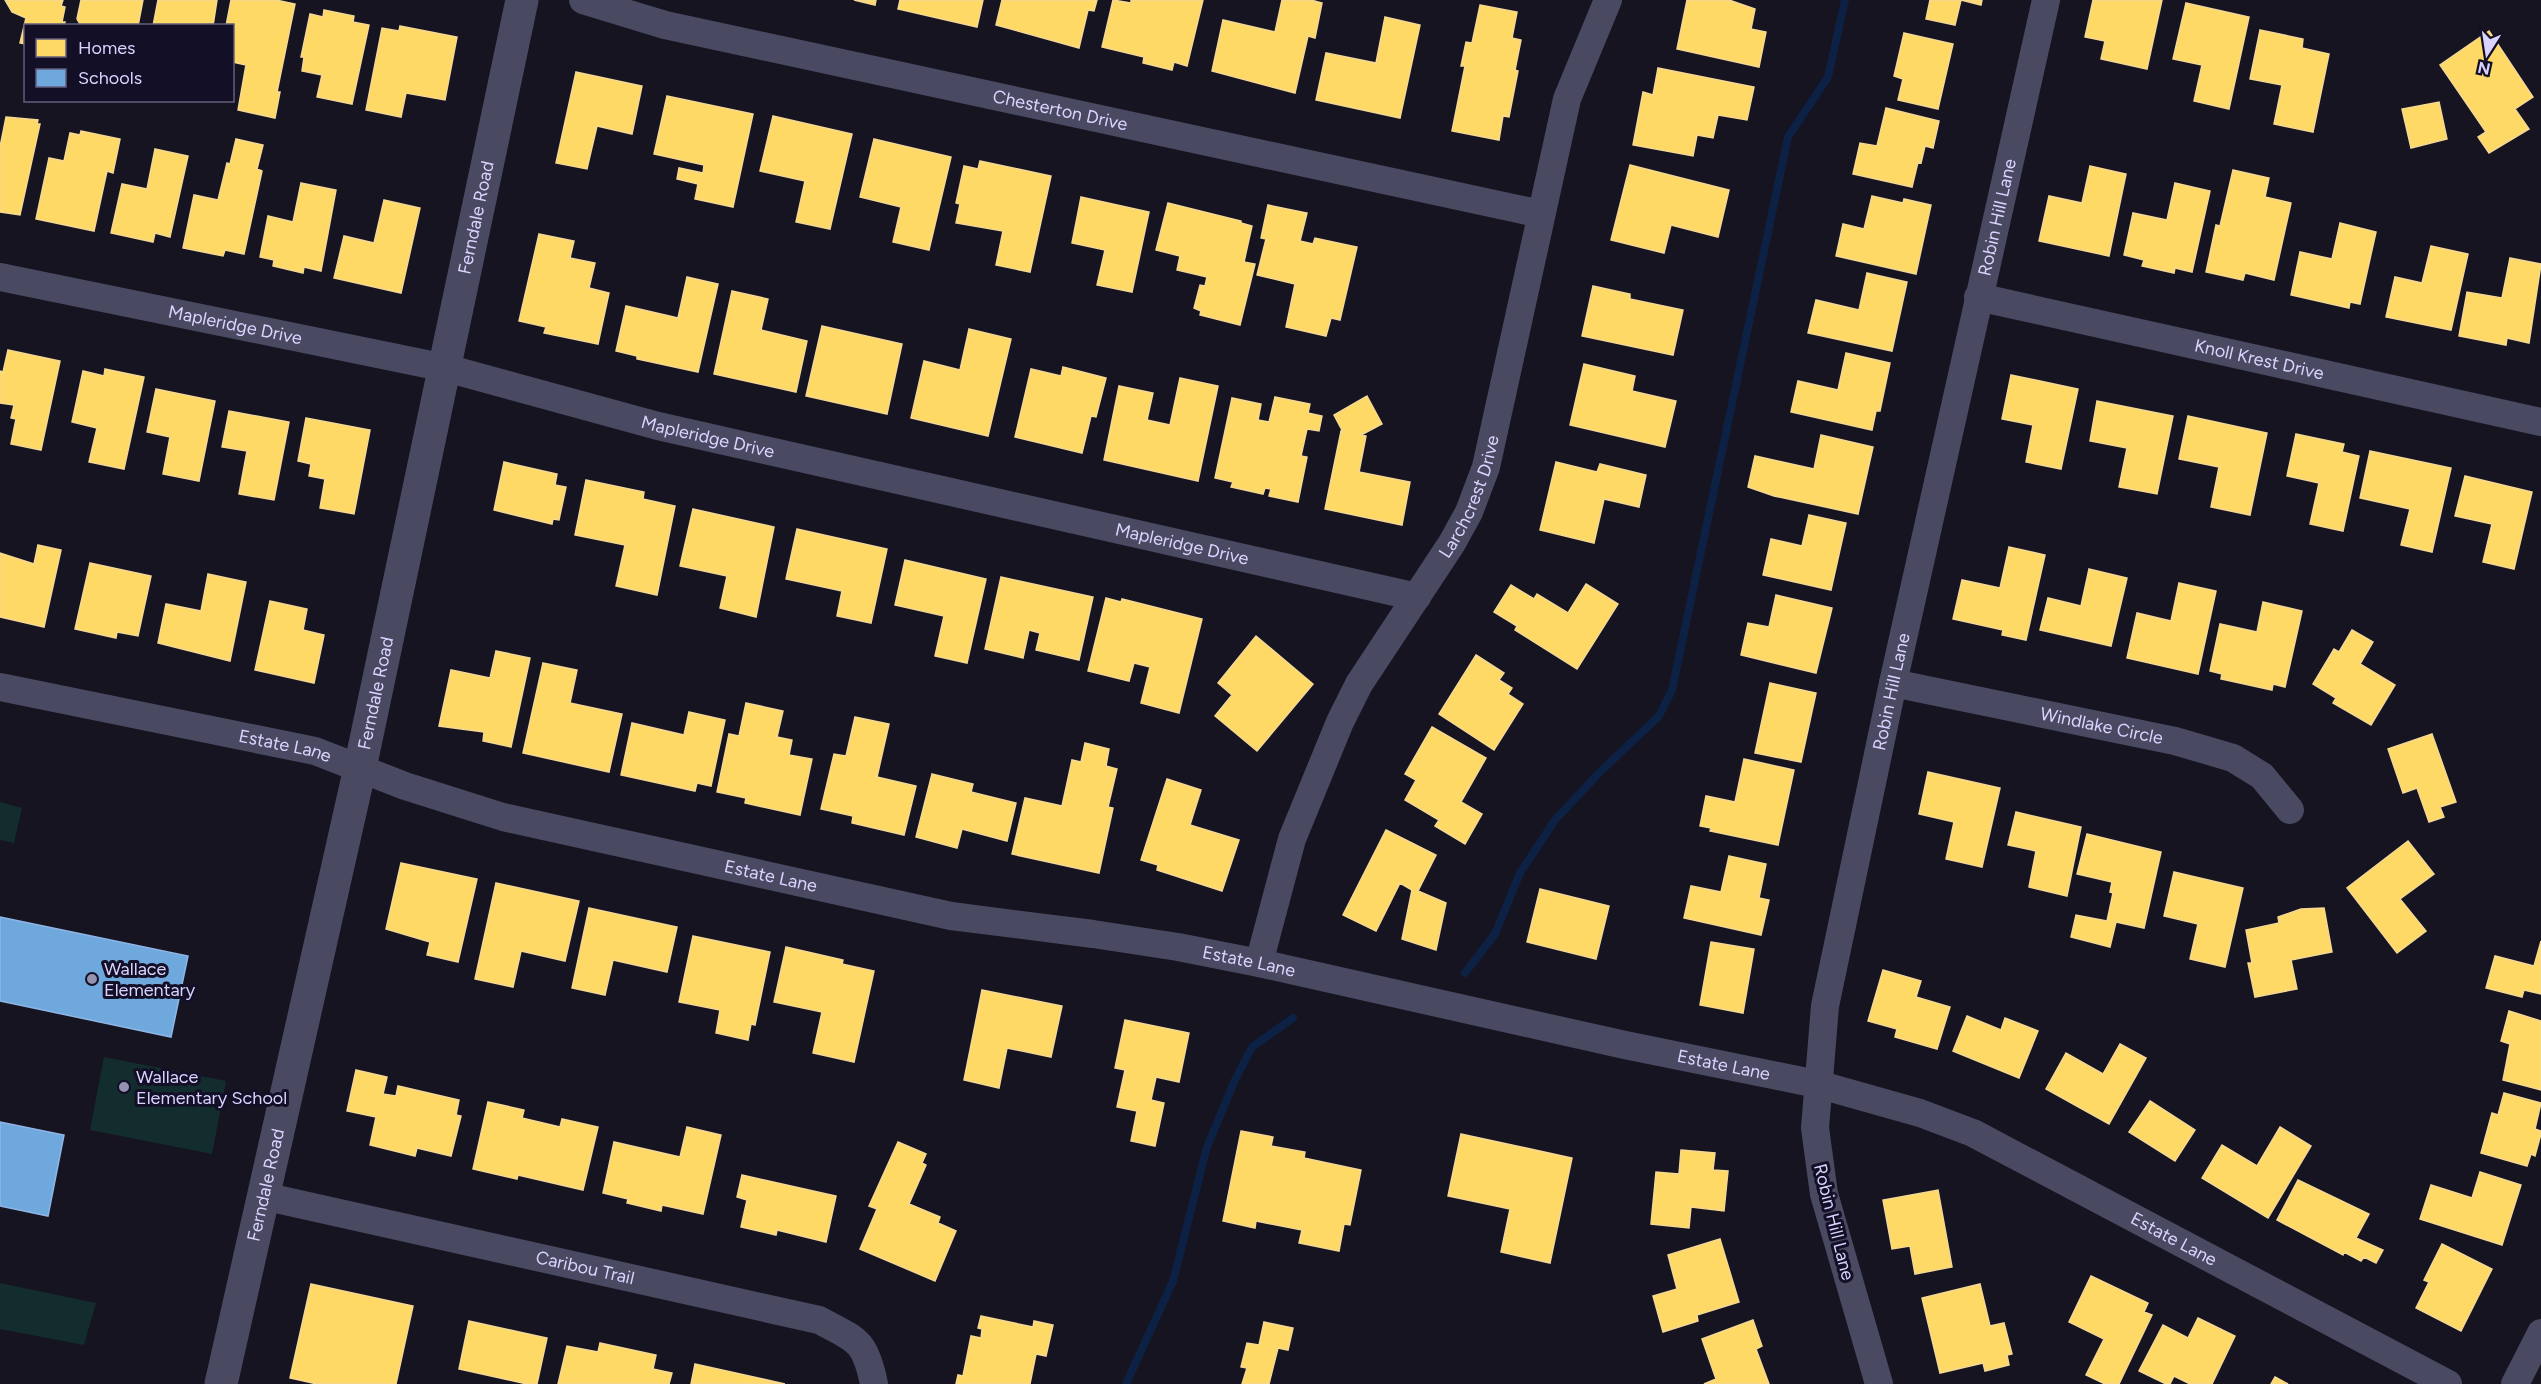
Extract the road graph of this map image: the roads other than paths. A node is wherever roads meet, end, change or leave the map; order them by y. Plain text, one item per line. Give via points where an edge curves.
1 (522, 0) edge
2 (583, 0) edge
3 (1608, 0) edge
4 (2046, 0) edge
5 (1541, 214) junction
6 (0, 277) edge
7 (1978, 297) junction
8 (446, 368) junction
9 (2541, 422) edge
10 (1417, 597) junction
11 (1893, 683) junction
12 (0, 687) edge
13 (360, 768) junction
14 (2290, 810) dead end
15 (1259, 963) junction
16 (1817, 1084) junction
17 (263, 1196) junction
18 (2541, 1333) edge
19 (221, 1384) edge
20 (874, 1384) edge
21 (1879, 1384) edge
22 (2448, 1384) edge
23 (2515, 1384) edge

1 - 8 street, Ferndale Road
2 - 5 street, Chesterton Drive via 665,26
3 - 5 street, Larchcrest Drive via 1567,99
4 - 7 street, Robin Hill Lane
5 - 10 street, Larchcrest Drive via 1486,467 1469,512
6 - 8 street, Mapleridge Drive
7 - 9 street, Knoll Krest Drive
7 - 11 street, Robin Hill Lane
8 - 10 street, Mapleridge Drive via 658,426
8 - 13 street, Ferndale Road
10 - 15 street, Larchcrest Drive via 1359,684 1331,744 1292,839
11 - 14 street, Windlake Circle via 2175,741 2233,758 2262,776
11 - 16 street, Robin Hill Lane via 1825,1006
12 - 13 street, Estate Lane via 315,751
13 - 15 street, Estate Lane via 503,817 951,916 1114,937
13 - 17 street, Ferndale Road
15 - 16 street, Estate Lane
16 - 21 street, Robin Hill Lane via 1815,1128 1824,1194
16 - 22 street, Estate Lane via 1920,1113 1973,1133
17 - 19 street, Ferndale Road
17 - 20 street, Caribou Trail via 819,1320 859,1341
18 - 23 street

